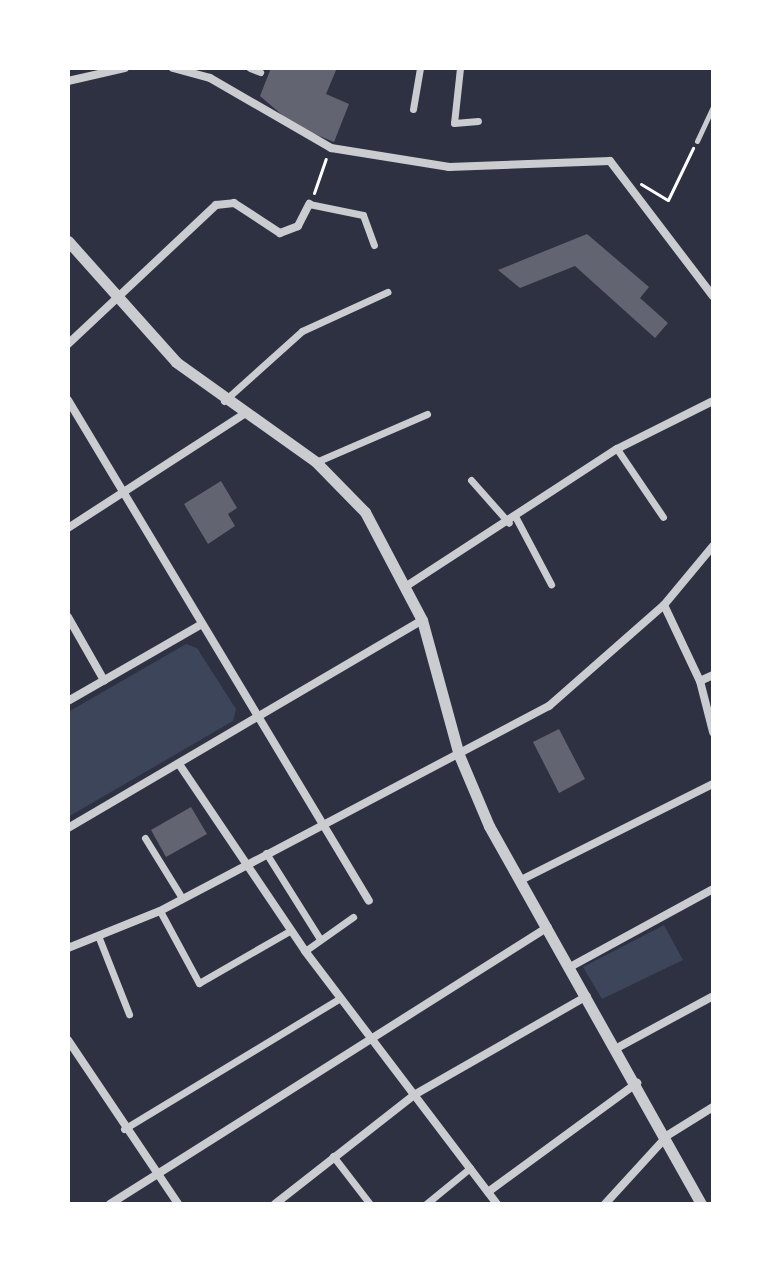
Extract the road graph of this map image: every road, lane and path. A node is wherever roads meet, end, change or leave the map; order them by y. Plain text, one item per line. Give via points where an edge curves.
1 (125, 68) edge
2 (173, 68) edge
3 (250, 68) edge
4 (420, 68) edge
5 (460, 68) edge
6 (260, 72) dead end
7 (68, 81) edge
8 (713, 106) edge
9 (413, 109) dead end
10 (478, 121) dead end
11 (697, 141) joint
12 (331, 148) junction
13 (636, 186) junction
14 (309, 204) junction
15 (68, 241) edge
16 (374, 245) dead end
17 (387, 292) dead end
18 (120, 296) junction
19 (713, 296) edge
20 (68, 344) edge
21 (68, 400) edge
22 (224, 401) junction
23 (713, 401) edge
24 (244, 414) junction
25 (427, 414) dead end
26 (685, 415) junction
27 (689, 424) dead end
28 (617, 449) junction
29 (316, 462) junction
30 (471, 480) dead end
31 (121, 493) junction
32 (663, 517) dead end
33 (512, 521) junction
34 (68, 528) edge
35 (713, 546) edge
36 (551, 584) dead end
37 (408, 585) junction
38 (664, 605) junction
39 (68, 617) edge
40 (422, 620) junction
41 (200, 625) junction
42 (713, 675) edge
43 (104, 680) junction
44 (700, 681) junction
45 (68, 701) edge
46 (255, 717) junction
47 (713, 732) edge
48 (459, 755) junction
49 (179, 764) junction
50 (713, 784) edge
51 (319, 825) junction
52 (68, 828) edge
53 (145, 838) dead end
54 (266, 853) junction
55 (243, 865) junction
56 (521, 880) junction
57 (713, 889) edge
58 (182, 898) junction
59 (369, 901) dead end
60 (160, 911) junction
61 (353, 917) dead end
62 (548, 927) junction
63 (291, 930) junction
64 (99, 938) junction
65 (320, 939) junction
66 (68, 948) edge
67 (305, 951) junction
68 (570, 967) junction
69 (588, 996) junction
70 (713, 996) edge
71 (339, 999) junction
72 (129, 1014) dead end
73 (369, 1037) junction
74 (68, 1040) edge
75 (617, 1048) junction
76 (637, 1083) junction
77 (414, 1095) junction
78 (713, 1107) edge
79 (124, 1129) junction
80 (668, 1135) junction
81 (333, 1156) junction
82 (470, 1168) junction
83 (154, 1175) junction
84 (488, 1192) junction
85 (110, 1204) edge
86 (178, 1204) edge
87 (275, 1204) edge
88 (370, 1204) edge
89 (426, 1204) edge
90 (497, 1204) edge
91 (605, 1204) edge
92 (701, 1204) edge

1 - 7 street
2 - 12 street via 210,78
3 - 6 street
4 - 9 street
5 - 10 street via 454,123
8 - 11 lane
11 - 13 path via 668,200 645,182
12 - 13 street via 449,167 601,158
12 - 14 path
13 - 19 street
14 - 16 street via 363,215
14 - 18 street via 298,226 280,233 234,203 216,205
15 - 18 street
17 - 22 street via 302,331
18 - 20 street
18 - 22 street via 149,335
21 - 31 street
22 - 24 street
23 - 26 street
24 - 29 street
24 - 31 street
25 - 29 street
26 - 27 street
26 - 28 street
28 - 32 street
28 - 33 street
29 - 37 street via 365,512
30 - 33 street
31 - 34 street
31 - 41 street
33 - 36 street
33 - 37 street
35 - 38 street
37 - 40 street
38 - 44 street
38 - 48 street via 570,692
39 - 43 street
40 - 46 street
40 - 48 street
41 - 43 street
41 - 46 street
42 - 44 street
43 - 45 street
44 - 47 street
46 - 49 street
46 - 51 street
48 - 51 street
48 - 56 street
49 - 52 street
49 - 55 street
50 - 56 street
51 - 54 street
51 - 59 street
53 - 58 street
54 - 55 street
54 - 65 street
55 - 58 street
55 - 63 street
56 - 62 street
57 - 68 street
58 - 60 street
60 - 63 street via 199,983
60 - 64 street
61 - 65 street
62 - 68 street
62 - 73 street
63 - 67 street
64 - 66 street
64 - 72 street
65 - 67 street
67 - 71 street
68 - 69 street
69 - 75 street
69 - 77 street
70 - 75 street
71 - 73 street
71 - 79 street
73 - 77 street
73 - 83 street
74 - 79 street
75 - 76 street
76 - 80 street
76 - 84 street
77 - 81 street
77 - 82 street
78 - 80 street
79 - 83 street
80 - 91 street
80 - 92 street
81 - 87 street
81 - 88 street
82 - 84 street
82 - 89 street
83 - 85 street
83 - 86 street
84 - 90 street

